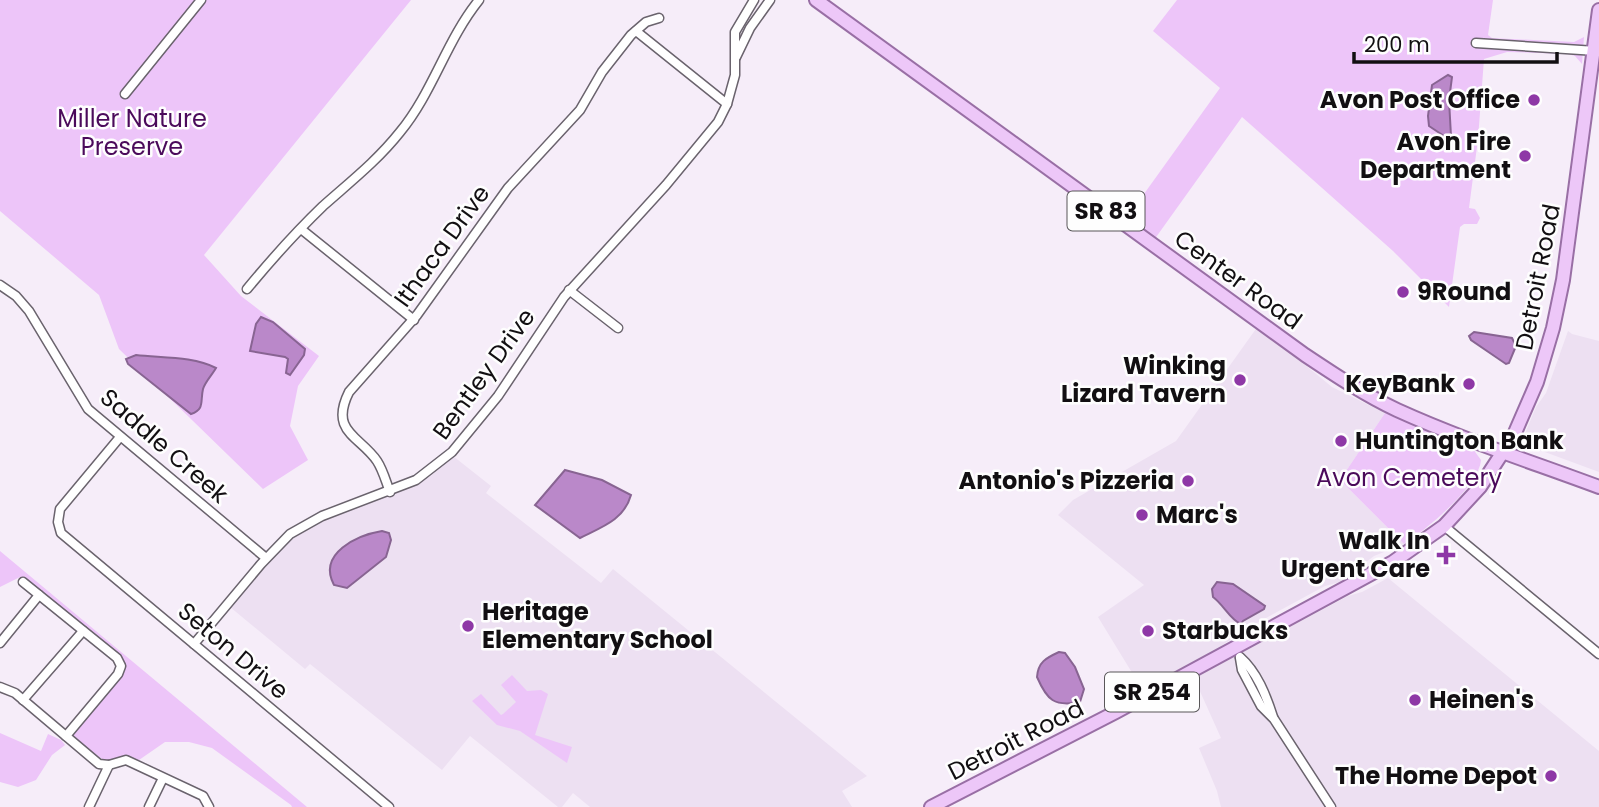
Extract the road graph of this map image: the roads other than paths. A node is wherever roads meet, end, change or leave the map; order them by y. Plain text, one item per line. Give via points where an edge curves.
1 (201, 0) edge
2 (479, 0) edge
3 (754, 0) edge
4 (770, 0) edge
5 (816, 0) edge
6 (1599, 10) edge
7 (659, 18) dead end
8 (636, 31) junction
9 (1476, 43) dead end
10 (1596, 51) edge
11 (736, 57) junction
12 (125, 94) dead end
13 (727, 104) junction
14 (300, 229) junction
15 (0, 285) edge
16 (247, 289) dead end
17 (569, 290) junction
18 (414, 320) junction
19 (618, 328) dead end
20 (120, 437) junction
21 (1505, 452) junction
22 (1599, 487) edge
23 (390, 492) junction
24 (1444, 526) junction
25 (266, 558) junction
26 (23, 582) dead end
27 (39, 595) junction
28 (83, 631) junction
29 (0, 643) edge
30 (194, 644) junction
31 (1237, 653) junction
32 (1599, 654) edge
33 (1, 690) edge
34 (23, 700) junction
35 (66, 736) junction
36 (109, 765) junction
37 (163, 778) junction
38 (89, 807) edge
39 (149, 807) edge
40 (209, 807) edge
41 (389, 807) edge
42 (931, 807) edge
43 (1331, 807) edge

1 - 12 street
2 - 14 street via 457,30 402,130 369,168
3 - 11 street, Bentley Drive via 735,32
4 - 11 street, Bentley Drive
5 - 21 main road, Center Road / SR 83 via 1350,385 1396,410
6 - 10 main road, Detroit Road / SR 254
7 - 8 street, Ithaca Drive
8 - 13 street
8 - 18 street, Ithaca Drive via 602,72 580,110 508,188
9 - 10 street
10 - 21 main road, Detroit Road / SR 254 via 1559,303 1535,389
11 - 13 street, Bentley Drive
13 - 17 street, Bentley Drive via 709,134 666,185
14 - 16 street
14 - 18 street
15 - 20 street, Saddle Creek via 25,306 88,409
17 - 19 street
17 - 23 street, Bentley Drive via 498,396 452,452 424,475
18 - 23 street, Ithaca Drive via 355,384 343,407 349,434 376,460
20 - 25 street, Saddle Creek
20 - 30 street, Seton Drive via 60,509 58,522 65,537
21 - 22 main road, Center Road / SR 83
21 - 24 main road, Detroit Road / SR 254
23 - 25 street, Bentley Drive via 301,526
24 - 31 main road, Detroit Road / SR 254 via 1393,562
24 - 32 street
25 - 30 street, Bentley Drive
26 - 27 street
27 - 28 street
27 - 29 street
28 - 34 street
28 - 35 street via 121,666
30 - 41 street, Seton Drive
31 - 42 main road, Detroit Road / SR 254
31 - 43 street via 1261,706
33 - 34 street
34 - 35 street
35 - 36 street via 99,764
36 - 37 street via 126,760
36 - 38 street
37 - 39 street
37 - 40 street via 203,796

